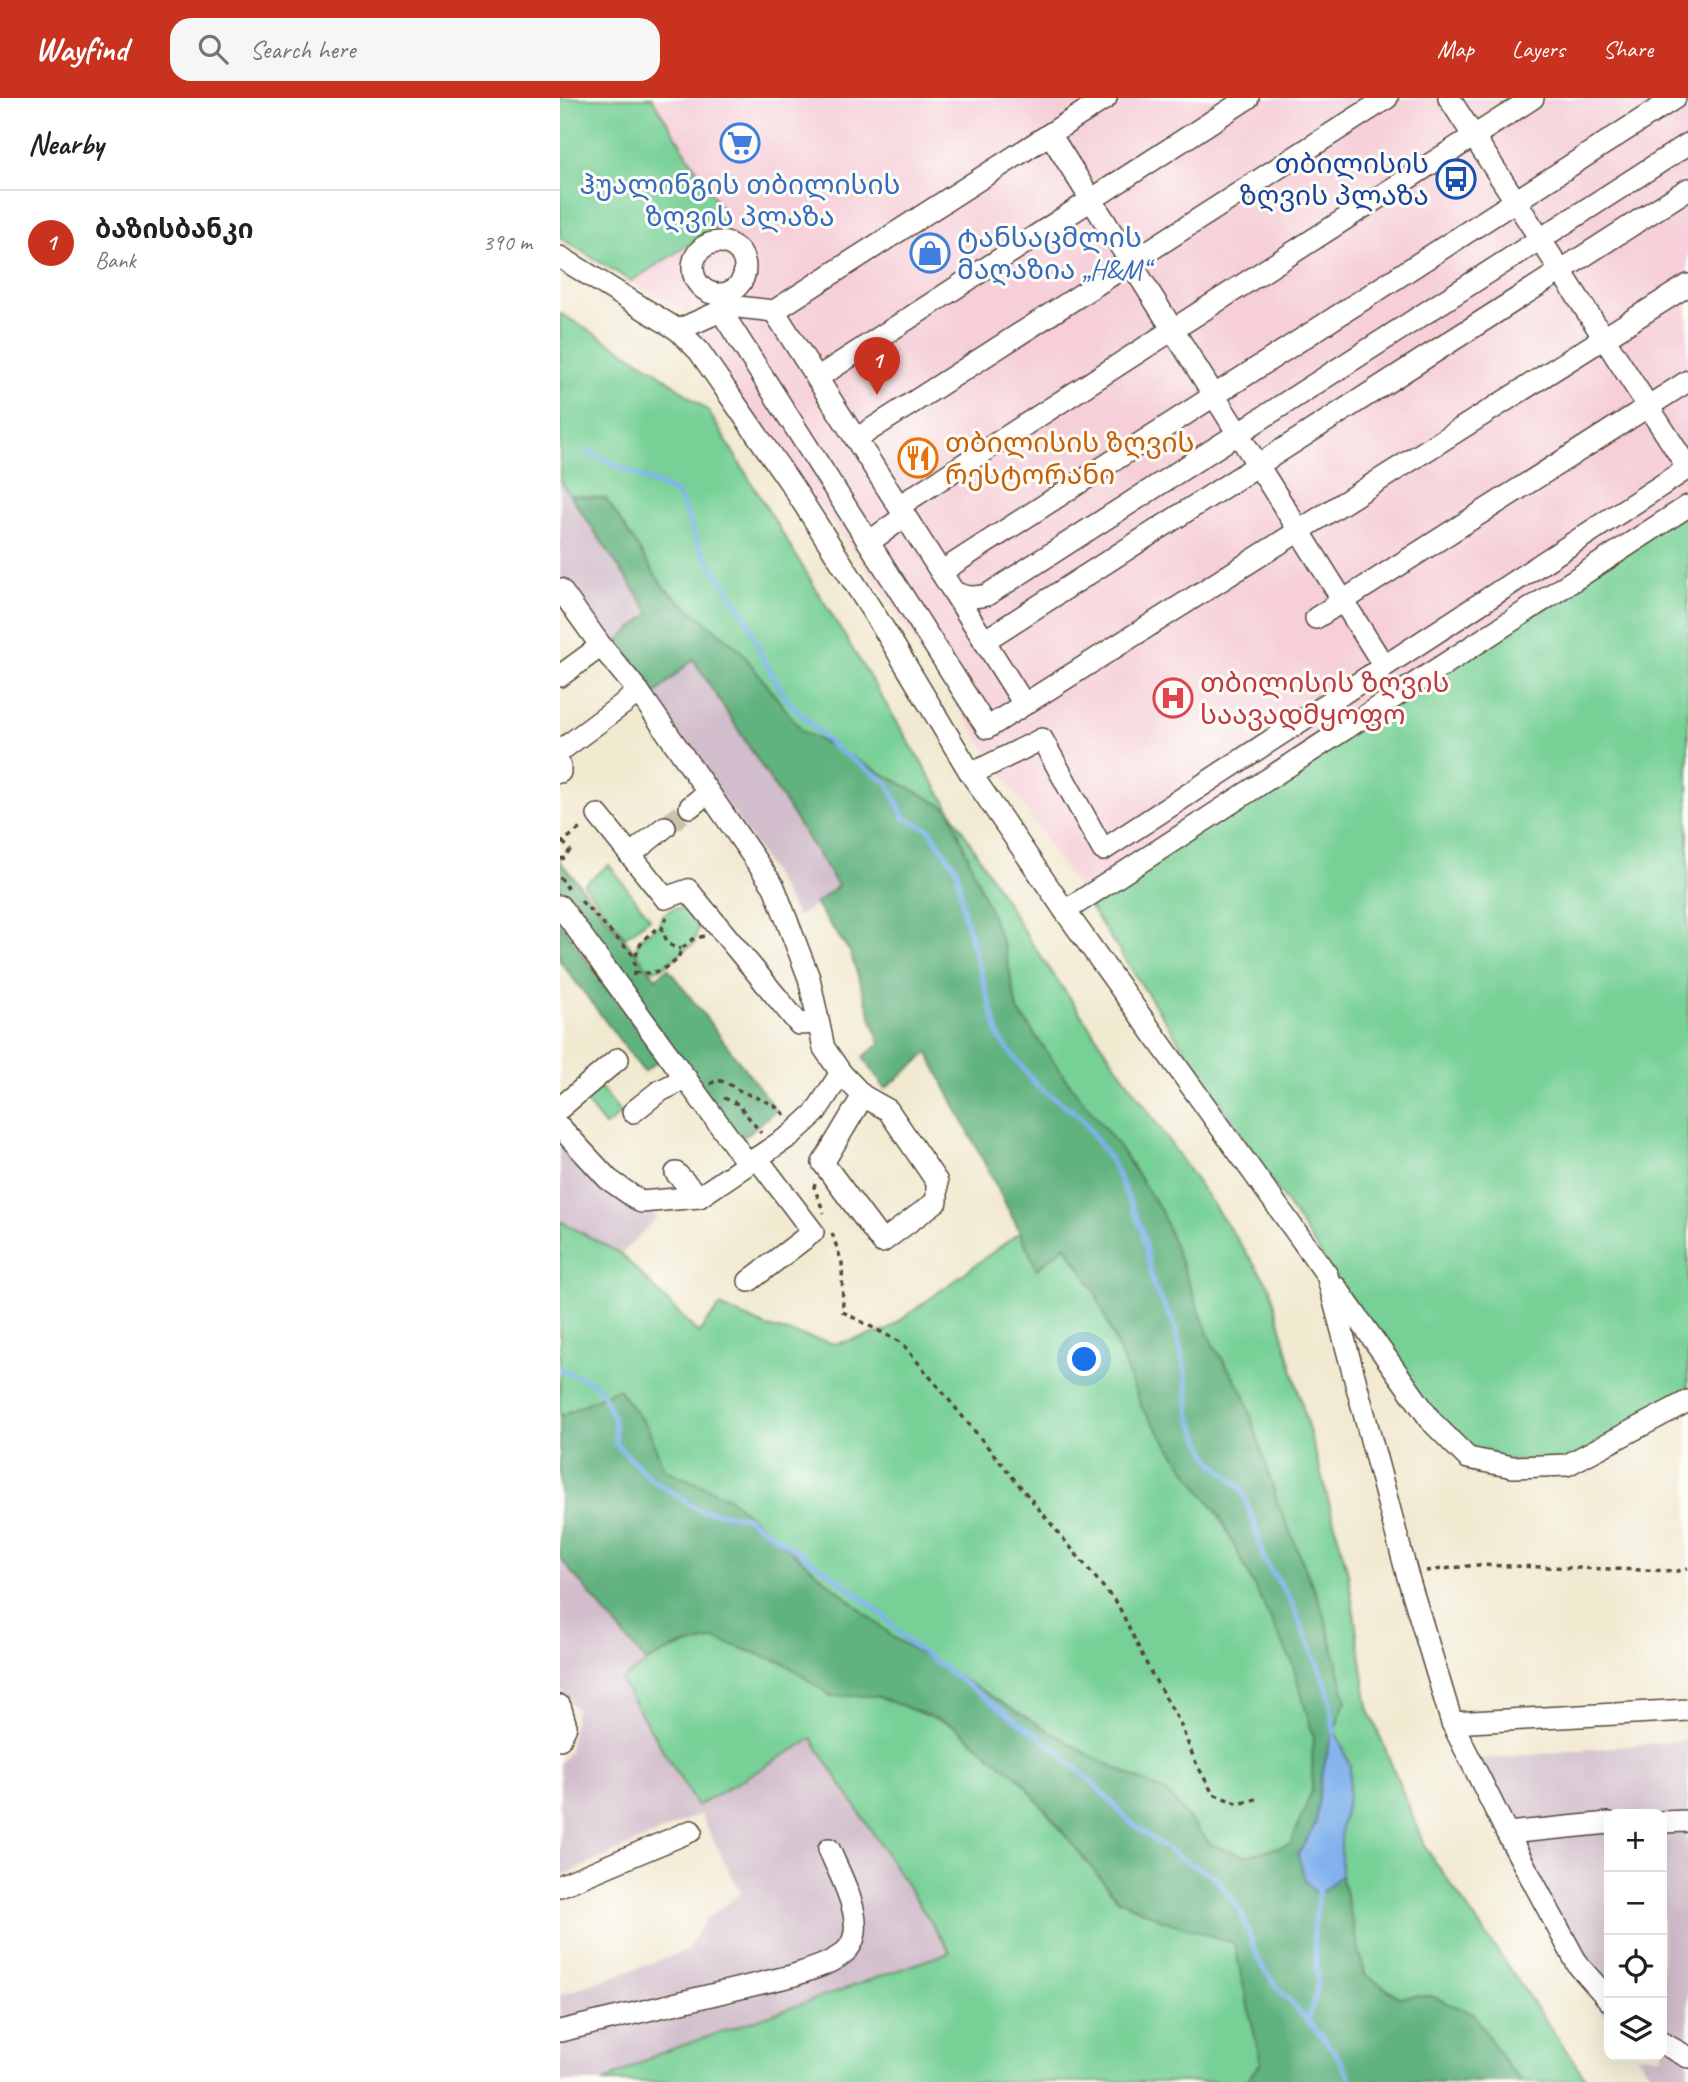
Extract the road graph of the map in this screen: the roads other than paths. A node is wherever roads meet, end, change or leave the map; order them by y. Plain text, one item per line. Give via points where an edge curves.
1 (1106, 98) edge
2 (1248, 98) edge
3 (1387, 98) edge
4 (1449, 98) edge
5 (1534, 98) edge
6 (1675, 98) edge
7 (1050, 134) junction
8 (1474, 136) junction
9 (1688, 144) edge
10 (1688, 189) edge
11 (1092, 200) junction
12 (1515, 201) junction
13 (1539, 240) junction
14 (560, 257) edge
15 (1131, 262) junction
16 (1560, 271) junction
17 (1688, 285) edge
18 (731, 303) junction
19 (774, 312) junction
20 (1173, 329) junction
21 (678, 330) junction
22 (1603, 338) junction
23 (817, 378) junction
24 (1688, 381) edge
25 (1214, 395) junction
26 (1648, 407) junction
27 (1238, 433) junction
28 (856, 439) junction
29 (1258, 465) junction
30 (1688, 468) edge
31 (1688, 506) edge
32 (902, 511) junction
33 (1299, 531) junction
34 (869, 542) junction
35 (941, 572) junction
36 (560, 589) edge
37 (953, 591) junction
38 (1343, 601) junction
39 (1316, 618) dead end
40 (984, 641) junction
41 (601, 646) junction
42 (1384, 666) junction
43 (560, 676) edge
44 (639, 692) junction
45 (1024, 704) junction
46 (560, 751) edge
47 (560, 766) edge
48 (560, 772) edge
49 (971, 774) junction
50 (708, 792) junction
51 (690, 807) tunnel mouth
52 (598, 815) road end
53 (665, 827) tunnel mouth
54 (630, 855) junction
55 (568, 901) edge
56 (1065, 911) junction
57 (817, 1023) junction
58 (618, 1059) dead end
59 (841, 1073) junction
60 (694, 1077) junction
61 (863, 1096) junction
62 (560, 1108) edge
63 (634, 1112) dead end
64 (560, 1127) edge
65 (759, 1156) junction
66 (676, 1173) dead end
67 (699, 1198) junction
68 (1327, 1275) junction
69 (749, 1280) dead end
70 (1688, 1401) edge
71 (560, 1706) edge
72 (1688, 1710) edge
73 (1452, 1723) junction
74 (560, 1739) edge
75 (1688, 1821) edge
76 (1667, 1822) edge
77 (1604, 1823) edge
78 (691, 1831) dead end
79 (1507, 1833) junction
80 (829, 1849) dead end
81 (560, 1886) edge
82 (1607, 1998) edge
83 (560, 2031) edge
84 (1667, 2046) edge
85 (1688, 2057) edge

1 - 7 street
2 - 11 street
3 - 15 street
4 - 8 street
5 - 8 street
6 - 12 street
7 - 11 street
7 - 19 street
8 - 12 street
8 - 20 street
9 - 13 street
10 - 16 street
11 - 15 street
11 - 23 street
12 - 13 street
12 - 25 street
13 - 16 street
13 - 27 street
14 - 21 street
15 - 20 street
15 - 28 street
16 - 22 street
16 - 29 street
17 - 22 street
18 - 19 street
18 - 21 street
18 - 34 street
19 - 23 street
20 - 25 street
20 - 32 street
21 - 49 street via 699,351 793,487
22 - 26 street
22 - 33 street
23 - 28 street
24 - 26 street
25 - 27 street
25 - 35 street
26 - 30 street
26 - 38 street
27 - 29 street
27 - 37 street via 987,594 974,598
28 - 32 street
29 - 33 street
29 - 40 street
30 - 42 street
31 - 56 street
32 - 34 street
32 - 35 street
33 - 38 street
33 - 45 street
34 - 45 street via 987,728
35 - 37 street
36 - 41 street
37 - 40 street
38 - 39 street
38 - 42 street
40 - 45 street
41 - 43 street
41 - 44 street
42 - 49 street via 1103,850 1042,739
44 - 46 street
44 - 50 street
47 - 48 street
49 - 56 street
50 - 51 street
50 - 57 street via 774,887 809,978
52 - 54 street
53 - 54 street
54 - 57 street via 665,898 688,890 799,1024
55 - 60 street
56 - 68 street
57 - 59 street via 824,1048
58 - 62 street
59 - 61 street
59 - 65 street via 815,1113
60 - 63 street via 658,1092
60 - 65 street
61 - 61 street via 823,1163 882,1242 937,1201 937,1182 888,1110
64 - 67 street via 608,1179 641,1202
65 - 67 street
65 - 69 street via 813,1232
66 - 67 street
68 - 70 street via 1432,1422 1468,1458 1513,1467 1567,1465
68 - 73 street
71 - 74 street via 566,1726
72 - 73 street
73 - 79 street
75 - 76 street
77 - 79 street
78 - 81 street
79 - 82 street via 1578,1965
80 - 83 street via 854,1910 856,1926 846,1950 791,1976
84 - 85 street

